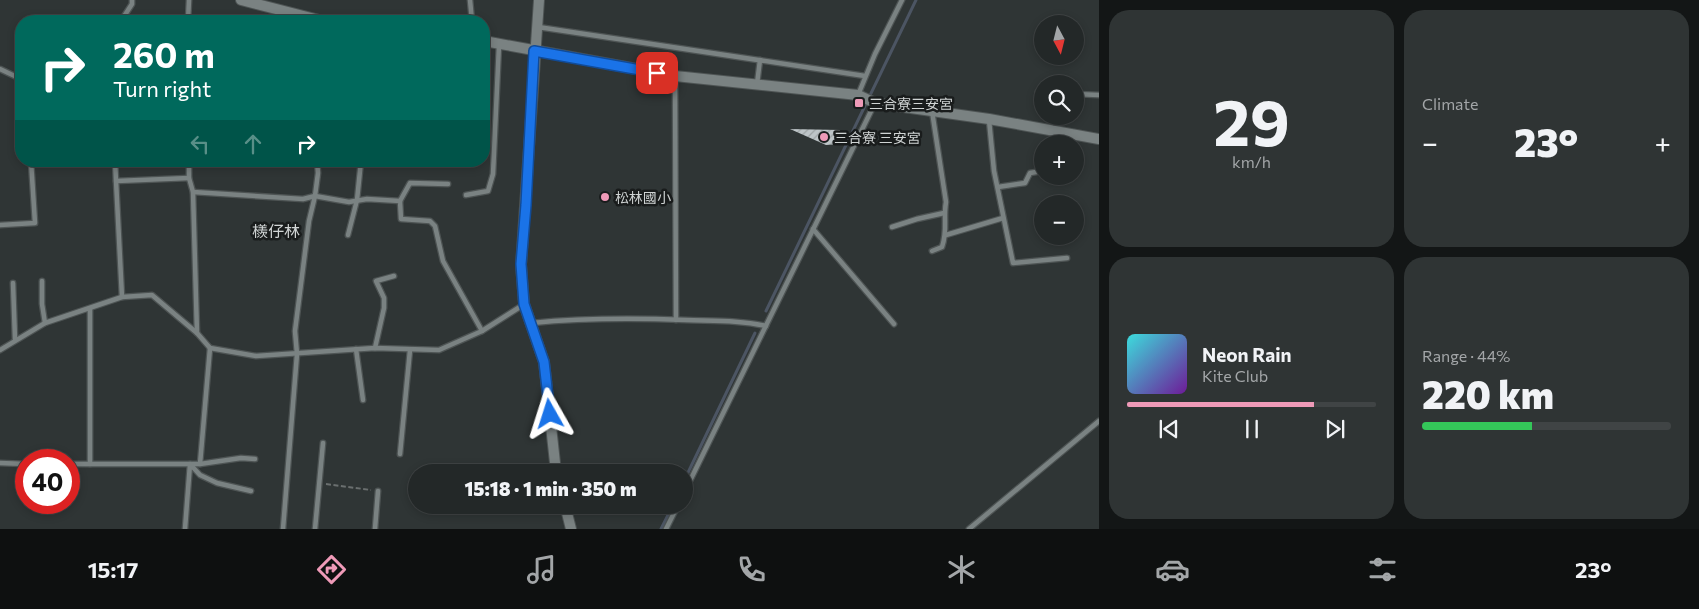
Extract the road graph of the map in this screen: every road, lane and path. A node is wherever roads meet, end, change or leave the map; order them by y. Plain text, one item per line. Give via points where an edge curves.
1 (132, 0) edge
2 (189, 0) edge
3 (241, 0) edge
4 (470, 0) edge
5 (539, 0) edge
6 (902, 0) edge
7 (126, 15) edge
8 (188, 15) edge
9 (297, 15) edge
10 (471, 15) edge
11 (536, 27) junction
12 (490, 42) edge
13 (499, 44) junction
14 (534, 51) junction
15 (760, 60) junction
16 (0, 69) edge
17 (15, 75) edge
18 (674, 76) junction
19 (865, 76) junction
20 (757, 86) junction
21 (858, 95) junction
22 (1084, 95) edge
23 (1099, 96) edge
24 (875, 103) junction
25 (932, 111) junction
26 (989, 119) junction
27 (1099, 139) edge
28 (31, 167) edge
29 (115, 167) edge
30 (189, 167) edge
31 (318, 167) edge
32 (361, 167) edge
33 (1034, 172) edge
34 (189, 178) junction
35 (116, 181) junction
36 (448, 184) dead end
37 (998, 187) junction
38 (193, 192) junction
39 (466, 195) dead end
40 (315, 196) junction
41 (358, 200) junction
42 (400, 201) junction
43 (944, 213) junction
44 (1003, 218) junction
45 (0, 224) edge
46 (892, 227) dead end
47 (813, 229) junction
48 (348, 235) dead end
49 (946, 235) junction
50 (932, 251) dead end
51 (1067, 258) dead end
52 (394, 276) dead end
53 (42, 281) dead end
54 (13, 283) dead end
55 (122, 297) junction
56 (524, 304) junction
57 (90, 309) junction
58 (676, 320) junction
59 (45, 323) junction
60 (530, 323) junction
61 (894, 324) dead end
62 (766, 326) junction
63 (482, 331) junction
64 (197, 333) junction
65 (15, 339) junction
66 (210, 348) junction
67 (375, 348) junction
68 (356, 349) junction
69 (0, 350) edge
70 (410, 350) junction
71 (297, 354) junction
72 (363, 400) dead end
73 (1099, 421) edge
74 (323, 443) dead end
75 (400, 454) dead end
76 (255, 459) dead end
77 (0, 464) edge
78 (15, 464) edge
79 (80, 464) edge
80 (90, 464) junction
81 (190, 464) junction
82 (200, 464) junction
83 (555, 464) edge
84 (693, 474) edge
85 (318, 483) junction
86 (251, 491) dead end
87 (378, 491) joint
88 (567, 514) edge
89 (674, 514) edge
90 (185, 529) edge
91 (283, 529) edge
92 (315, 529) edge
93 (375, 529) edge
94 (571, 529) edge
95 (666, 529) edge
96 (969, 529) edge

1 - 7 lane
2 - 8 lane
3 - 9 street
4 - 10 lane
5 - 11 street
6 - 19 lane
11 - 14 street
11 - 15 lane
12 - 13 street
13 - 14 street
13 - 39 lane via 493,174 488,191
14 - 18 street
14 - 56 street via 521,264
15 - 19 lane
15 - 20 lane
16 - 17 lane
18 - 20 street
18 - 58 lane
19 - 21 lane
20 - 21 street
21 - 24 street
22 - 23 lane
24 - 25 street
24 - 47 lane
25 - 26 street
25 - 43 lane via 946,202
26 - 27 street
26 - 37 lane
28 - 45 lane via 34,223
29 - 35 lane
30 - 34 lane
31 - 40 lane
32 - 41 lane
33 - 37 lane via 1030,172 1025,183
34 - 35 lane
34 - 38 lane
35 - 55 lane
36 - 42 lane via 410,183
37 - 44 lane
38 - 40 lane via 303,199
38 - 64 lane
40 - 41 lane via 349,202
40 - 71 lane via 295,331
41 - 42 lane
41 - 48 lane
42 - 63 lane via 401,219 430,220 435,226 443,261
43 - 46 lane
43 - 49 lane
44 - 49 lane
44 - 51 lane via 1013,263
47 - 61 lane
47 - 62 lane
49 - 50 lane via 942,247
52 - 67 lane via 376,281 384,298 384,308
53 - 59 lane
54 - 65 lane
55 - 57 lane
55 - 64 lane via 152,295
56 - 60 street
56 - 63 lane
57 - 59 lane
57 - 80 lane
58 - 60 lane via 575,319
58 - 62 lane via 748,322
59 - 65 lane
60 - 83 street via 544,362
62 - 84 lane
63 - 70 lane via 439,350
64 - 66 lane
65 - 69 lane
66 - 71 lane via 256,356
66 - 82 lane
67 - 68 lane
67 - 70 lane
68 - 71 lane
68 - 72 lane
70 - 75 lane
71 - 91 lane
73 - 96 lane
74 - 85 lane
76 - 82 lane
77 - 78 lane
79 - 80 lane
80 - 81 lane
81 - 82 lane
81 - 86 lane via 200,475 217,483
81 - 90 lane
85 - 87 path
85 - 92 lane
87 - 93 lane
88 - 94 street
89 - 95 lane

